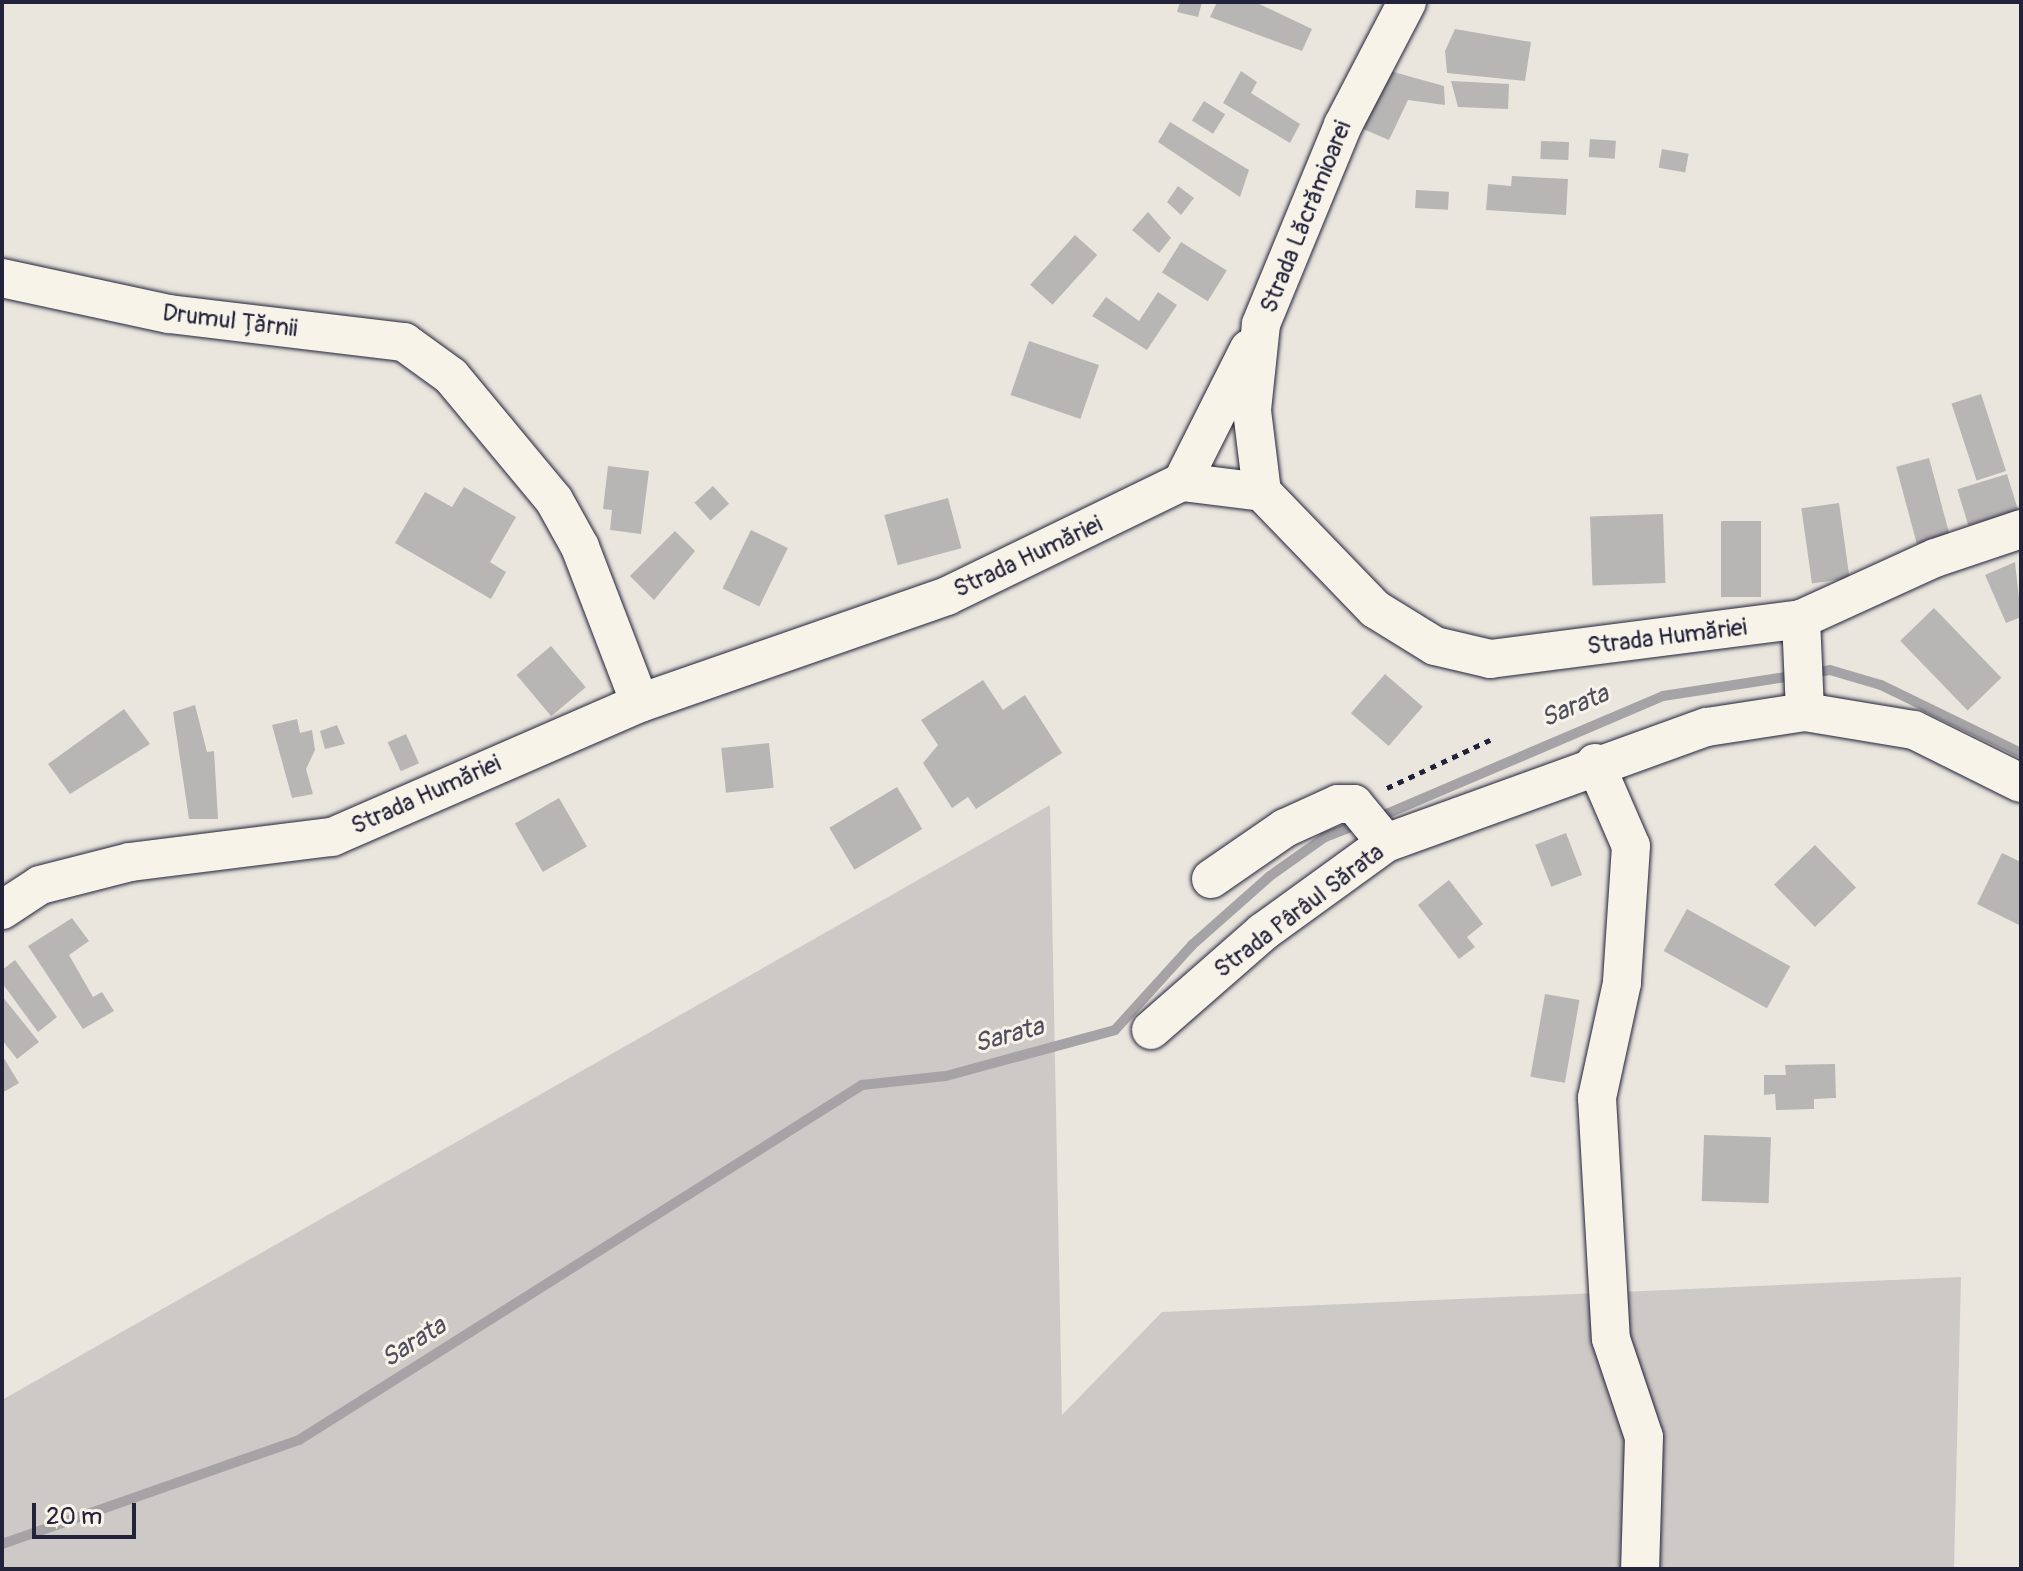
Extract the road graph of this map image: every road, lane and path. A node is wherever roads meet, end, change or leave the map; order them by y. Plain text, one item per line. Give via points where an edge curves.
1 (1407, 2) edge
2 (2, 278) edge
3 (1261, 324) junction
4 (1182, 482) junction
5 (1262, 492) junction
6 (2021, 529) edge
7 (1801, 619) junction
8 (640, 703) junction
9 (1803, 704) junction
10 (1490, 740) dead end
11 (1595, 763) junction
12 (2021, 783) edge
13 (1369, 822) junction
14 (1211, 879) dead end
15 (2, 910) edge
16 (1151, 1030) dead end
17 (1640, 1569) edge

1 - 3 street, Strada Lăcrămioarei via 1343,125
2 - 8 street, Drumul Țărnii via 169,314 404,342 451,376 554,500 580,547
3 - 4 street
3 - 5 street, Strada Lăcrămioarei via 1252,410
4 - 5 street
4 - 8 street, Strada Humăriei via 947,596
5 - 7 street, Strada Humăriei via 1334,574 1435,646 1490,659
6 - 7 street, Strada Humăriei via 1935,558
7 - 9 street
8 - 15 street, Strada Humăriei via 332,837 130,862 40,885
9 - 11 street, Strada Pârâul Sărata via 1707,727
9 - 12 street, Strada Pârâul Sărata via 1914,730
10 - 13 path
11 - 13 street, Strada Pârâul Sărata
11 - 17 street via 1631,846 1622,983 1597,1098 1611,1339 1644,1437
13 - 14 street via 1318,809
13 - 16 street, Strada Pârâul Sărata via 1263,932

